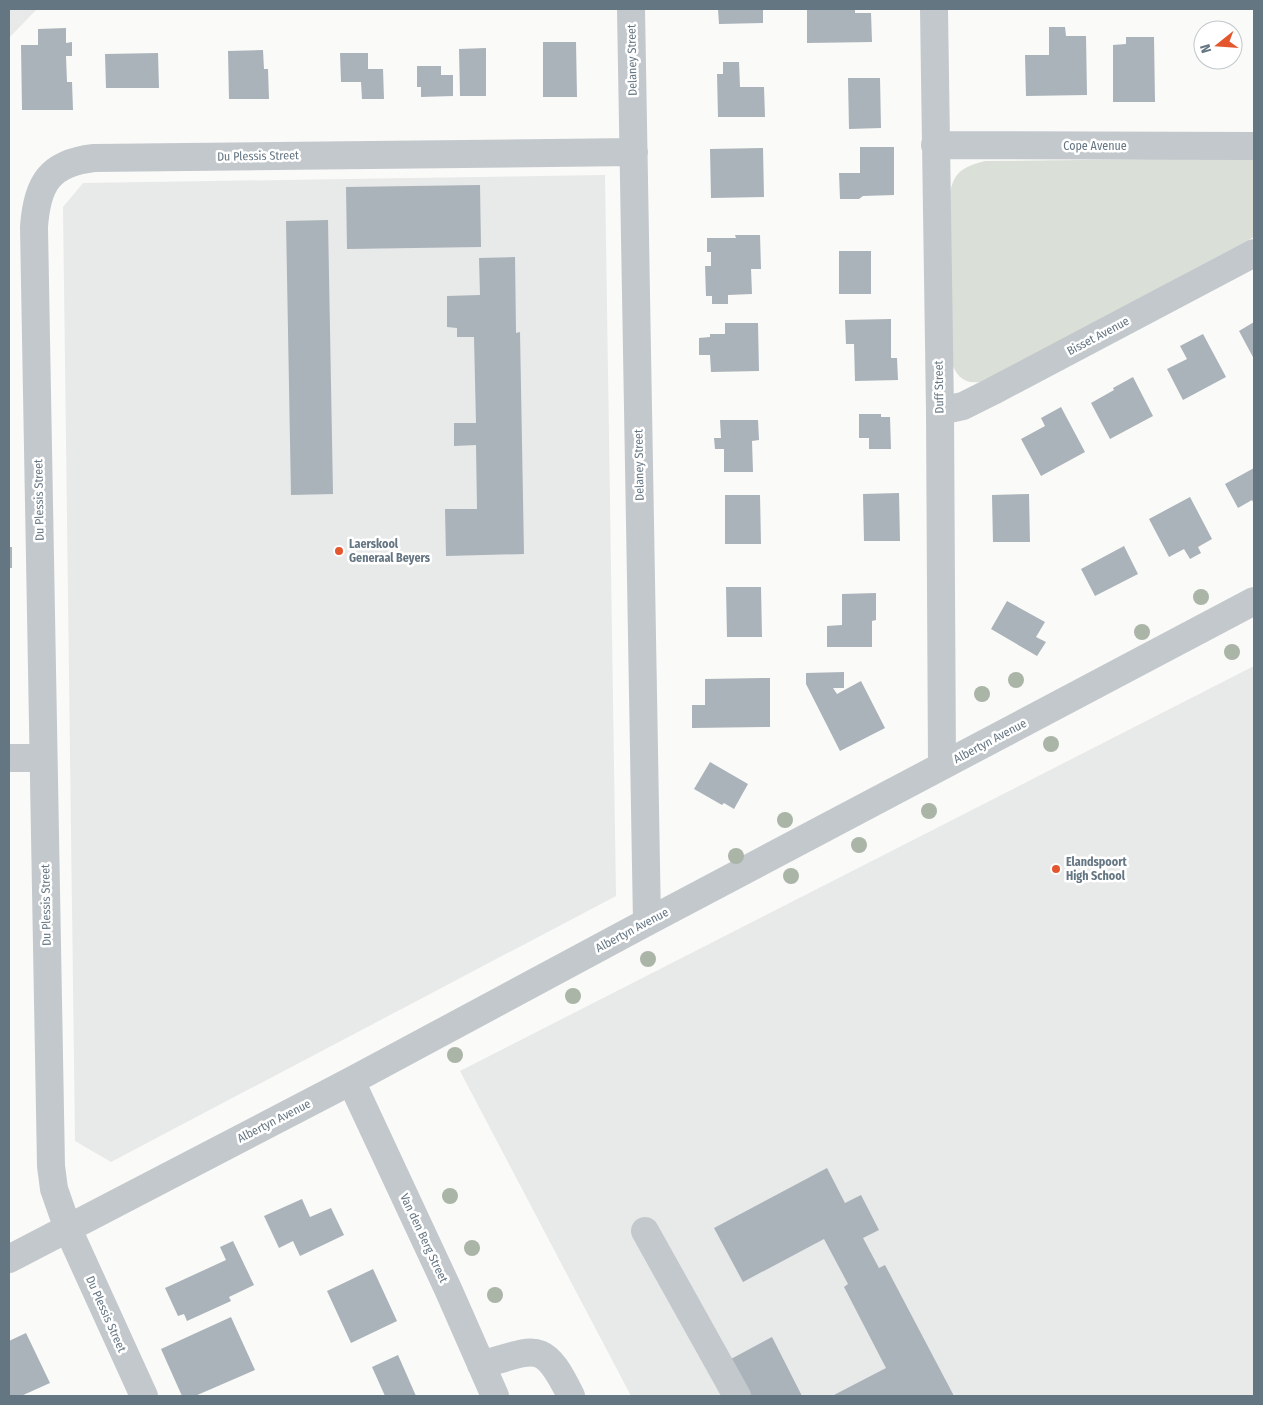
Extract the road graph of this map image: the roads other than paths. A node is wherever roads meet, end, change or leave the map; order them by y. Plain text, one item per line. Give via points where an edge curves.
1 (631, 9) edge
2 (934, 9) edge
3 (935, 145) junction
4 (1254, 146) edge
5 (634, 152) junction
6 (1254, 254) edge
7 (940, 410) junction
8 (1254, 601) edge
9 (9, 758) edge
10 (43, 758) junction
11 (942, 766) junction
12 (647, 922) junction
13 (351, 1081) junction
14 (68, 1229) junction
15 (645, 1231) dead end
16 (9, 1259) edge
17 (481, 1365) junction
18 (144, 1396) edge
19 (495, 1396) edge
20 (571, 1396) edge
21 (737, 1396) edge

1 - 5 street, Delaney Street
2 - 3 street, Duff Street
3 - 4 street, Cope Avenue
3 - 7 street, Duff Street
5 - 10 street, Du Plessis Street via 94,158 70,162 54,171 38,200 34,227
5 - 12 street, Delaney Street
6 - 7 street, Bisset Avenue via 986,395 963,406
7 - 11 street, Duff Street
8 - 11 street, Albertyn Avenue
9 - 10 street
10 - 14 street, Du Plessis Street via 51,1166 54,1189
11 - 12 street, Albertyn Avenue
12 - 13 street, Albertyn Avenue
13 - 14 street, Albertyn Avenue
13 - 17 street, Van den Berg Street
14 - 16 street, Albertyn Avenue
14 - 18 street, Du Plessis Street
15 - 21 street
17 - 19 street, Van den Berg Street
17 - 20 street via 527,1352 540,1353 551,1360

